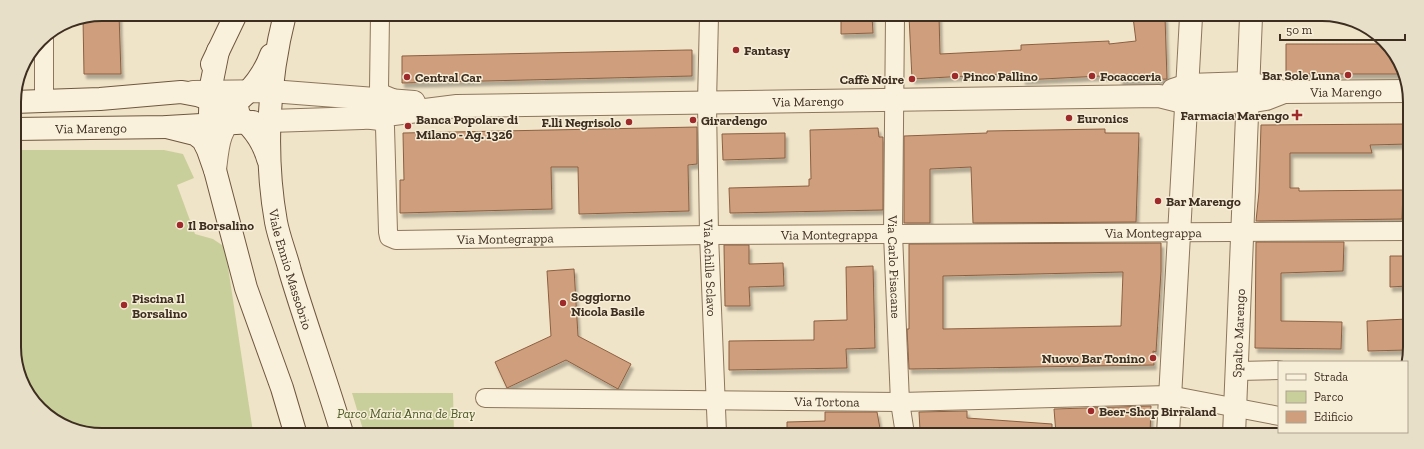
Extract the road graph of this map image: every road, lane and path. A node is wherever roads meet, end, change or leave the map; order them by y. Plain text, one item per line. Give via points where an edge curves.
1 (233, 21) edge
2 (283, 21) edge
3 (284, 21) edge
4 (284, 21) edge
5 (380, 21) edge
6 (709, 21) edge
7 (895, 21) edge
8 (1191, 21) edge
9 (1251, 21) edge
10 (44, 46) edge
11 (218, 56) junction
12 (249, 91) junction
13 (1402, 91) edge
14 (181, 92) junction
15 (1248, 93) junction
16 (271, 94) junction
17 (311, 94) junction
18 (1187, 94) junction
19 (395, 99) junction
20 (895, 100) junction
21 (21, 102) edge
22 (44, 102) junction
23 (707, 103) junction
24 (457, 106) junction
25 (231, 112) junction
26 (362, 118) junction
27 (309, 120) junction
28 (167, 127) junction
29 (21, 128) edge
30 (270, 166) junction
31 (215, 170) junction
32 (1403, 231) edge
33 (1180, 232) junction
34 (1244, 232) junction
35 (893, 234) junction
36 (709, 235) junction
37 (1278, 370) edge
38 (1238, 371) junction
39 (1169, 395) junction
40 (485, 398) dead end
41 (717, 400) junction
42 (900, 402) junction
43 (1236, 409) junction
44 (1278, 416) edge
45 (294, 428) edge
46 (341, 428) edge
47 (717, 428) edge
48 (904, 428) edge
49 (1168, 428) edge
50 (1235, 428) edge

1 - 11 street
2 - 12 street via 266,67
3 - 16 street
4 - 17 street via 279,57 282,77 290,87
5 - 19 street via 378,88 382,94
6 - 23 street, Via Achille Sclavo
7 - 20 street, Via Carlo Pisacane
8 - 18 street
9 - 15 street, Spalto Marengo
10 - 22 street
11 - 14 street via 198,83
11 - 25 street via 215,66
12 - 16 street, Via Marengo
12 - 25 street
13 - 15 street, Via Marengo via 1284,92 1266,99
14 - 22 street
14 - 25 street
15 - 18 street, Via Marengo
15 - 34 street, Spalto Marengo
16 - 17 street, Via Marengo
16 - 25 street
16 - 25 street
17 - 19 street, Via Marengo
18 - 20 street, Via Marengo
18 - 33 street
19 - 24 street, Via Marengo
20 - 23 street, Via Marengo
20 - 35 street, Via Carlo Pisacane
21 - 22 street
23 - 24 street, Via Marengo
23 - 36 street, Via Achille Sclavo
24 - 26 street, Via Marengo
25 - 27 street, Via Marengo
25 - 28 street
25 - 30 street via 263,144
25 - 31 street
26 - 27 street, Via Marengo
26 - 36 street, Via Montegrappa via 380,121 385,127 388,232 389,238 393,240
27 - 30 street, Viale Ennio Massobrio via 295,124 277,137 272,146
28 - 29 street, Via Marengo
28 - 31 street via 187,131 200,138 208,150
30 - 46 street, Viale Ennio Massobrio via 276,222 299,302
31 - 45 street via 246,288
32 - 34 street, Via Montegrappa
33 - 34 street, Via Montegrappa
33 - 35 street, Via Montegrappa
33 - 39 street
34 - 38 street, Spalto Marengo
35 - 36 street, Via Montegrappa
35 - 42 street, Via Carlo Pisacane
36 - 41 street, Via Achille Sclavo
37 - 38 street
38 - 43 street, Spalto Marengo
39 - 42 street, Via Tortona
39 - 43 street, Via Tortona
39 - 49 street
40 - 41 street, Via Tortona
41 - 42 street, Via Tortona
41 - 47 street, Via Achille Sclavo
42 - 48 street, Via Carlo Pisacane
43 - 44 street
43 - 50 street, Spalto Marengo

